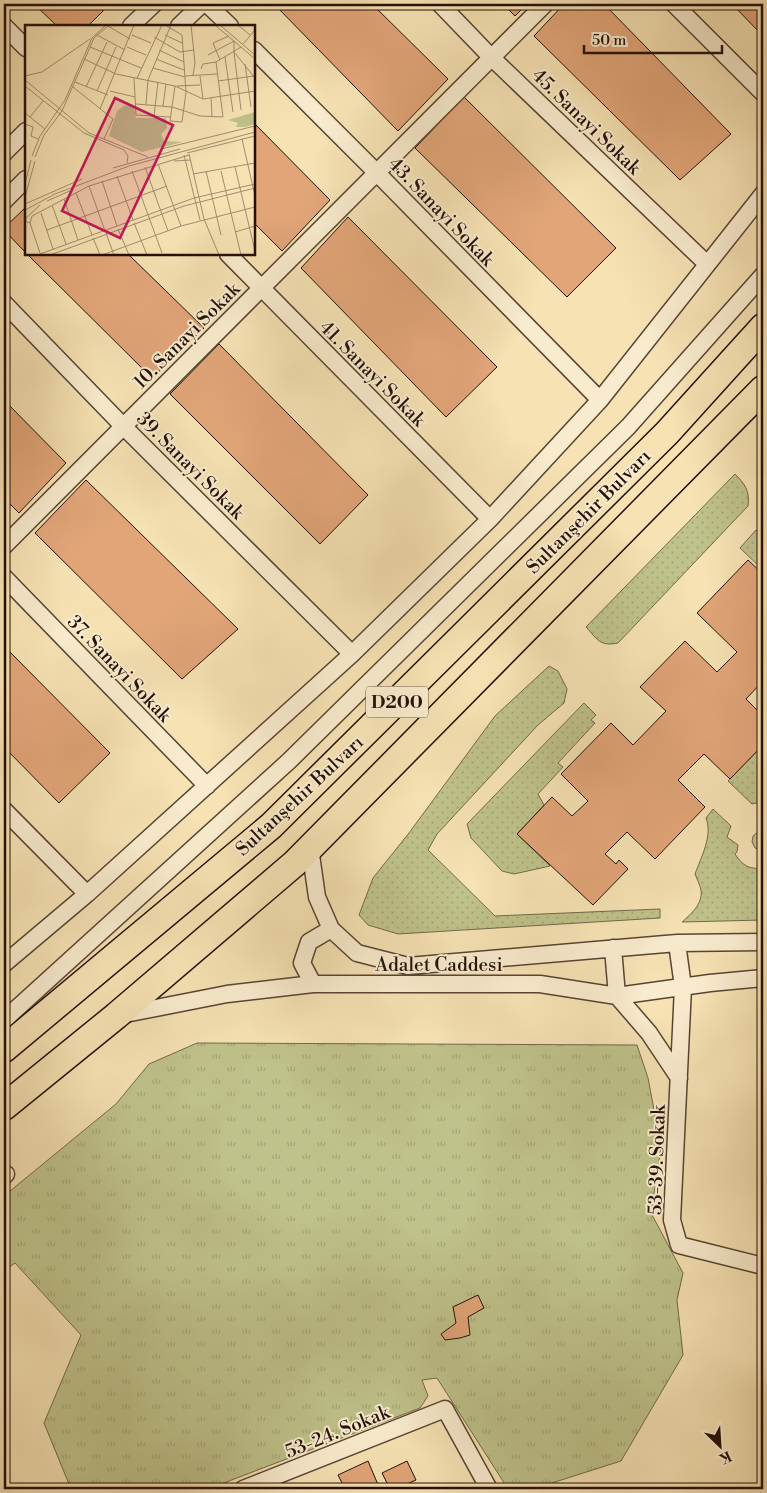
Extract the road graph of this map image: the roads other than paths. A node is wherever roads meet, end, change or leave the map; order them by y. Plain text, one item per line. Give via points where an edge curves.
1 (154, 4) edge
2 (202, 4) edge
3 (207, 4) edge
4 (440, 4) edge
5 (545, 4) edge
6 (674, 4) edge
7 (132, 25) edge
8 (180, 25) edge
9 (229, 25) edge
10 (4, 26) edge
11 (25, 47) edge
12 (255, 51) edge
13 (491, 57) junction
14 (763, 93) edge
15 (25, 132) edge
16 (4, 153) edge
17 (376, 172) junction
18 (25, 180) edge
19 (763, 194) edge
20 (4, 201) edge
21 (229, 255) edge
22 (707, 264) junction
23 (763, 275) edge
24 (260, 288) junction
25 (4, 303) edge
26 (763, 326) edge
27 (763, 389) edge
28 (600, 400) junction
29 (123, 426) junction
30 (490, 519) junction
31 (4, 546) edge
32 (4, 577) edge
33 (352, 654) junction
34 (207, 786) junction
35 (4, 810) edge
36 (310, 848) junction
37 (87, 894) junction
38 (331, 929) junction
39 (763, 942) edge
40 (677, 943) junction
41 (613, 948) junction
42 (4, 964) edge
43 (763, 978) edge
44 (313, 984) junction
45 (683, 986) junction
46 (617, 996) junction
47 (116, 1016) junction
48 (4, 1020) edge
49 (4, 1048) edge
50 (679, 1078) junction
51 (4, 1107) edge
52 (763, 1266) edge
53 (248, 1488) edge
54 (489, 1489) edge

1 - 7 street
2 - 8 street
3 - 9 street
4 - 13 street, 45. Sanayi Sokak
5 - 13 street, 10. Sanayi Sokak
6 - 14 street
10 - 11 street
12 - 17 street, 43. Sanayi Sokak
13 - 17 street, 10. Sanayi Sokak
13 - 22 street, 45. Sanayi Sokak
15 - 16 street
17 - 24 street, 10. Sanayi Sokak
17 - 28 street, 43. Sanayi Sokak
18 - 20 street
19 - 22 street
21 - 24 street, 41. Sanayi Sokak
22 - 28 street
23 - 48 street via 628,427 289,761
24 - 29 street, 10. Sanayi Sokak
24 - 30 street, 41. Sanayi Sokak
25 - 29 street, 39. Sanayi Sokak
26 - 49 highway, Sultanşehir Bulvarı / D200 via 667,433 271,826
27 - 36 highway, Sultanşehir Bulvarı / D200
28 - 30 street
29 - 31 street, 10. Sanayi Sokak
29 - 33 street, 39. Sanayi Sokak
30 - 33 street
32 - 34 street, 37. Sanayi Sokak
33 - 34 street
34 - 37 street
35 - 37 street
36 - 38 street, Adalet Caddesi via 317,897
36 - 47 highway, Sultanşehir Bulvarı / D200
37 - 42 street
38 - 41 street, Adalet Caddesi via 357,954 408,966
38 - 44 street via 308,942 302,964
39 - 40 street, Adalet Caddesi
40 - 41 street, Adalet Caddesi
40 - 45 street, 53-39. Sokak
41 - 46 street
43 - 45 street, Adalet Caddesi
44 - 46 street, Adalet Caddesi via 540,984
44 - 47 street, Adalet Caddesi via 227,994
45 - 46 street, Adalet Caddesi
45 - 50 street, 53-39. Sokak
46 - 50 street via 649,1032
47 - 51 highway, Sultanşehir Bulvarı / D200
50 - 52 street, 53-39. Sokak via 672,1220 679,1245
53 - 54 street, 53-24. Sokak via 445,1409

